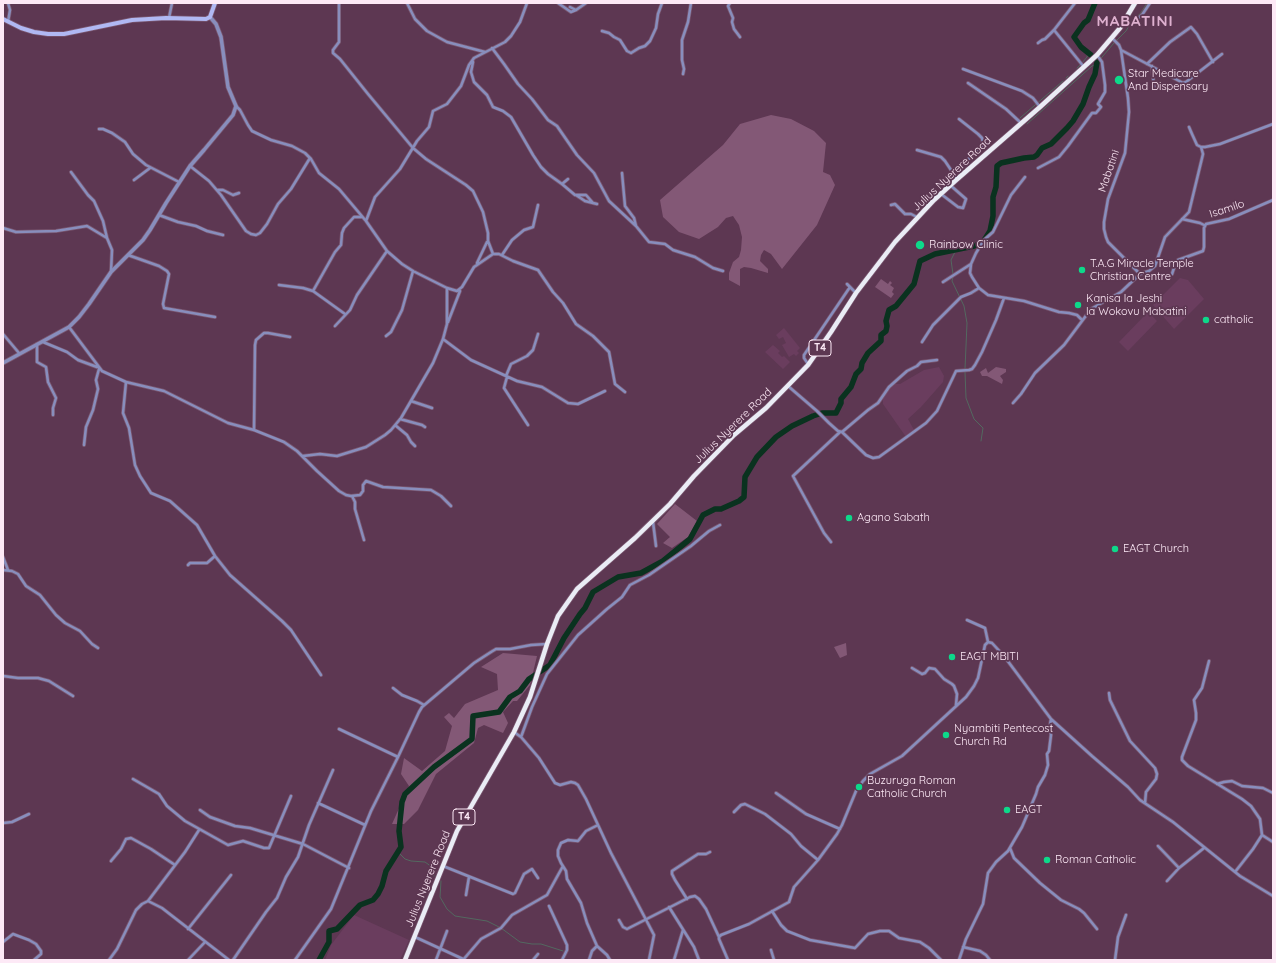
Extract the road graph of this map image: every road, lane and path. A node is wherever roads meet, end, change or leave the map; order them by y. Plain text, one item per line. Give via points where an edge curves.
1 (8, 3) edge
2 (172, 3) edge
3 (215, 3) edge
4 (339, 3) edge
5 (407, 3) edge
6 (527, 3) edge
7 (558, 3) edge
8 (586, 3) edge
9 (662, 3) edge
10 (691, 3) edge
11 (730, 3) edge
12 (1075, 3) edge
13 (1135, 3) edge
14 (1150, 3) edge
15 (570, 7) dead end
16 (576, 10) junction
17 (210, 17) junction
18 (169, 18) junction
19 (3, 20) edge
20 (1136, 20) dead end
21 (8, 22) junction
22 (1054, 30) junction
23 (602, 31) dead end
24 (740, 37) dead end
25 (1112, 38) junction
26 (1038, 43) dead end
27 (492, 48) junction
28 (1121, 50) junction
29 (485, 52) junction
30 (1222, 54) dead end
31 (1099, 57) junction
32 (474, 58) junction
33 (1213, 62) junction
34 (1147, 64) junction
35 (1152, 66) junction
36 (1084, 67) junction
37 (963, 69) dead end
38 (683, 74) dead end
39 (968, 83) dead end
40 (1154, 87) dead end
41 (1038, 104) junction
42 (236, 106) junction
43 (959, 119) dead end
44 (1021, 123) junction
45 (1273, 124) edge
46 (1189, 127) dead end
47 (99, 129) dead end
48 (1201, 147) junction
49 (413, 148) junction
50 (979, 148) junction
51 (917, 150) dead end
52 (984, 156) junction
53 (310, 158) junction
54 (190, 166) junction
55 (150, 168) junction
56 (1038, 168) dead end
57 (71, 172) dead end
58 (622, 173) dead end
59 (953, 174) junction
60 (1025, 178) dead end
61 (568, 179) dead end
62 (957, 179) junction
63 (134, 180) dead end
64 (179, 182) junction
65 (562, 184) junction
66 (950, 185) junction
67 (217, 190) junction
68 (239, 193) dead end
69 (941, 194) junction
70 (575, 195) junction
71 (1273, 200) edge
72 (593, 203) junction
73 (597, 204) dead end
74 (891, 204) dead end
75 (538, 205) dead end
76 (159, 215) junction
77 (362, 217) junction
78 (918, 218) junction
79 (1182, 219) junction
80 (366, 221) junction
81 (1204, 225) junction
82 (636, 226) junction
83 (3, 228) edge
84 (223, 235) dead end
85 (107, 238) junction
86 (488, 241) junction
87 (387, 252) junction
88 (493, 254) junction
89 (128, 255) junction
90 (502, 255) junction
91 (477, 264) junction
92 (971, 264) junction
93 (413, 271) junction
94 (723, 271) dead end
95 (111, 272) junction
96 (1140, 274) junction
97 (1172, 274) dead end
98 (943, 282) dead end
99 (847, 284) dead end
100 (279, 285) dead end
101 (850, 287) junction
102 (447, 288) junction
103 (979, 288) junction
104 (460, 290) junction
105 (313, 291) junction
106 (856, 293) junction
107 (1004, 298) junction
108 (345, 314) junction
109 (215, 317) dead end
110 (1082, 320) junction
111 (447, 324) junction
112 (335, 326) dead end
113 (68, 327) junction
114 (3, 334) edge
115 (538, 334) dead end
116 (386, 336) dead end
117 (290, 337) dead end
118 (444, 339) junction
119 (42, 341) junction
120 (922, 342) dead end
121 (37, 344) junction
122 (19, 353) junction
123 (938, 360) dead end
124 (3, 363) edge
125 (808, 365) junction
126 (99, 368) junction
127 (507, 376) junction
128 (126, 382) junction
129 (788, 386) junction
130 (605, 391) dead end
131 (625, 392) dead end
132 (411, 401) junction
133 (1013, 403) dead end
134 (432, 408) dead end
135 (53, 415) dead end
136 (400, 419) junction
137 (395, 425) junction
138 (528, 425) dead end
139 (425, 427) dead end
140 (254, 430) junction
141 (841, 432) junction
142 (84, 445) dead end
143 (415, 446) dead end
144 (302, 456) junction
145 (352, 496) junction
146 (451, 506) dead end
147 (653, 521) junction
148 (720, 525) dead end
149 (364, 540) dead end
150 (831, 542) dead end
151 (656, 546) dead end
152 (215, 556) junction
153 (3, 557) edge
154 (188, 565) dead end
155 (3, 570) edge
156 (8, 570) junction
157 (967, 620) dead end
158 (988, 642) junction
159 (547, 644) junction
160 (98, 648) dead end
161 (1208, 661) dead end
162 (912, 668) dead end
163 (321, 675) dead end
164 (3, 676) edge
165 (394, 688) dead end
166 (1109, 693) dead end
167 (73, 696) dead end
168 (424, 705) junction
169 (956, 705) junction
170 (1051, 719) junction
171 (339, 729) dead end
172 (514, 732) junction
173 (521, 737) junction
174 (398, 757) junction
175 (333, 770) dead end
176 (133, 779) dead end
177 (1217, 784) junction
178 (776, 793) dead end
179 (1273, 793) edge
180 (291, 796) dead end
181 (318, 802) junction
182 (1145, 803) junction
183 (200, 810) dead end
184 (734, 812) dead end
185 (29, 814) dead end
186 (3, 822) edge
187 (598, 824) junction
188 (365, 825) junction
189 (840, 829) junction
190 (199, 830) junction
191 (1262, 835) junction
192 (274, 836) junction
193 (1273, 842) edge
194 (303, 844) junction
195 (1158, 846) dead end
196 (1009, 848) junction
197 (1204, 848) junction
198 (710, 852) dead end
199 (818, 860) junction
200 (111, 861) dead end
201 (175, 866) junction
202 (442, 866) junction
203 (563, 866) junction
204 (349, 868) junction
205 (1179, 868) junction
206 (1235, 872) junction
207 (231, 875) dead end
208 (469, 877) junction
209 (538, 878) dead end
210 (1167, 882) dead end
211 (466, 895) dead end
212 (1273, 896) edge
213 (686, 899) junction
214 (148, 901) junction
215 (549, 906) dead end
216 (669, 907) junction
217 (772, 911) junction
218 (1126, 915) dead end
219 (647, 919) junction
220 (619, 920) dead end
221 (188, 929) junction
222 (683, 929) junction
223 (1097, 929) dead end
224 (447, 931) dead end
225 (415, 937) junction
226 (719, 937) junction
227 (3, 942) edge
228 (205, 942) junction
229 (597, 946) junction
230 (963, 947) junction
231 (440, 950) junction
232 (771, 950) dead end
233 (538, 954) dead end
234 (34, 960) edge
235 (109, 960) edge
236 (188, 960) edge
237 (229, 960) edge
238 (233, 960) edge
239 (295, 960) edge
240 (405, 960) edge
241 (436, 960) edge
242 (463, 960) edge
243 (534, 960) edge
244 (562, 960) edge
245 (589, 960) edge
246 (610, 960) edge
247 (650, 960) edge
248 (674, 960) edge
249 (698, 960) edge
250 (728, 960) edge
251 (774, 960) edge
252 (941, 960) edge
253 (959, 960) edge
254 (990, 960) edge
255 (1115, 960) edge

1 - 21 street
2 - 18 street
3 - 17 main road
4 - 49 street via 339,42 333,53
5 - 29 street via 415,19 427,31 447,42
6 - 27 street via 514,33 505,42
7 - 16 street via 571,12
8 - 16 street
9 - 23 street via 650,41 631,53 620,40
10 - 38 street via 682,40
11 - 24 street via 728,6 734,29
12 - 22 street
13 - 25 highway, Julius Nyerere Road / T4
14 - 20 street
15 - 16 street
17 - 18 main road via 202,20
17 - 42 street via 221,37 227,82
18 - 21 main road via 132,20 64,34 34,32
19 - 21 main road
22 - 26 street
22 - 36 street
25 - 28 street, Mabatini
25 - 31 highway, Julius Nyerere Road / T4
27 - 29 street
27 - 82 street via 518,84 548,120 557,126 577,155 594,173 609,201
28 - 34 street
28 - 96 street, Mabatini via 1128,98 1128,137 1125,153 1108,199 1104,229 1108,242
29 - 32 street
30 - 33 street
31 - 36 highway, Julius Nyerere Road / T4
31 - 56 street via 1104,67 1105,88 1104,96 1098,104 1101,107 1096,113 1092,113 1059,157
32 - 49 street via 461,86 447,104 433,111 429,127
32 - 65 street via 471,66 474,82 487,95 493,107 511,117 541,167
33 - 34 street via 1191,26
33 - 35 street via 1183,83
34 - 35 street
35 - 40 street
36 - 41 highway, Julius Nyerere Road / T4
37 - 41 street via 1022,91
39 - 44 street via 1006,109
41 - 44 highway, Julius Nyerere Road / T4
42 - 53 street via 252,131 292,146
42 - 54 street via 232,115
43 - 50 street via 982,138 984,143
44 - 52 highway, Julius Nyerere Road / T4
45 - 48 street via 1220,144
46 - 48 street via 1195,141
47 - 55 street via 108,131 125,142 133,154
48 - 79 street via 1203,154 1193,198 1189,212
49 - 80 street via 397,173 375,197
49 - 86 street via 473,191 483,212
50 - 52 street
50 - 59 street
51 - 59 street via 941,157
52 - 62 highway, Julius Nyerere Road / T4
53 - 67 street via 267,224 256,235 246,231
53 - 77 street via 319,173 339,189
54 - 64 street
54 - 67 street
55 - 63 street
55 - 64 street
57 - 85 street via 97,206 104,221
58 - 82 street via 624,202
59 - 62 street
60 - 92 street via 1011,195 993,232 984,240
61 - 65 street
62 - 66 highway, Julius Nyerere Road / T4
64 - 76 street
65 - 70 street
66 - 69 highway, Julius Nyerere Road / T4
66 - 69 street via 966,199 963,208 959,208
67 - 68 street via 224,190 233,195
69 - 78 highway, Julius Nyerere Road / T4
70 - 72 street
70 - 72 street via 586,195
71 - 81 street, Isamilo via 1229,219
72 - 73 street
74 - 78 street via 895,204 905,214
75 - 90 street via 533,227 524,230 512,240
76 - 84 street
76 - 89 street via 143,240
77 - 80 street
77 - 105 street via 354,217 344,228 341,245
78 - 106 highway, Julius Nyerere Road / T4 via 875,266
79 - 81 street
79 - 96 street via 1162,241 1155,266
80 - 87 street
81 - 97 street, Isamilo via 1203,251 1178,260
82 - 94 street via 651,243 665,244 673,250 695,257
83 - 85 street via 16,232 56,231 87,226
85 - 95 street via 112,250
86 - 88 street
86 - 91 street
87 - 93 street
87 - 108 street
88 - 90 street
88 - 91 street
89 - 95 street
89 - 109 street via 167,271 169,274 164,308
90 - 131 street via 539,272 576,324 607,349 615,384
91 - 104 street
92 - 98 street
92 - 103 street via 970,273
93 - 102 street
93 - 116 street via 402,310 391,332
95 - 113 street via 90,304
96 - 110 street via 1121,292 1091,309
99 - 101 street
100 - 105 street
101 - 106 street
101 - 125 street via 804,355
102 - 104 street
102 - 111 street
103 - 107 street via 988,295
103 - 120 street via 961,297 933,325
104 - 111 street
105 - 108 street
106 - 125 highway, Julius Nyerere Road / T4
107 - 110 street via 1077,315
107 - 141 street via 975,365 969,370 956,371 937,411 926,423 879,457 873,458 866,455
108 - 112 street
110 - 133 street via 1064,345 1034,373
111 - 118 street
113 - 119 street
113 - 126 street
114 - 122 street
115 - 127 street via 534,348 527,356 511,364
117 - 140 street via 264,333 256,340
118 - 127 street via 467,358
118 - 132 street
119 - 121 street
119 - 126 street
121 - 122 street
121 - 135 street via 37,362 46,367 48,382 56,398
122 - 124 street
123 - 141 street via 921,362 906,371 889,387 878,403
125 - 129 highway, Julius Nyerere Road / T4
126 - 128 street
126 - 142 street via 96,380 98,389 86,427
127 - 130 street via 542,387 574,404
127 - 138 street via 504,388
128 - 140 street via 164,391 228,423
128 - 152 street via 123,413 129,428 135,466 140,476 151,493 170,501 197,525
129 - 141 street
129 - 147 highway, Julius Nyerere Road / T4 via 734,435
132 - 134 street
132 - 136 street
136 - 137 street
136 - 139 street
137 - 143 street
137 - 144 street via 385,435 361,449 337,456
140 - 144 street via 284,442
141 - 150 street via 792,476
144 - 145 street via 339,491
145 - 146 street via 360,495 367,481 383,487 431,490
145 - 149 street via 356,502 355,509
147 - 151 street
147 - 159 highway, Julius Nyerere Road / T4 via 577,589 558,616
148 - 173 street via 630,586 622,597 578,635 546,674
152 - 154 street via 206,563
152 - 163 street via 230,575 291,630
153 - 156 street
155 - 156 street
156 - 160 street via 18,574 26,586 40,595 56,615 80,631
157 - 158 street via 985,628
158 - 169 street via 974,686
158 - 170 street via 1004,656
159 - 168 street via 496,649 474,663
159 - 172 highway, Julius Nyerere Road / T4 via 536,680
161 - 177 street via 1202,688 1194,700 1196,720 1182,760
162 - 169 street via 924,674 929,668 938,671 952,684 956,694
164 - 167 street via 49,681
165 - 168 street via 402,695
166 - 182 street via 1130,741 1155,768 1157,774 1146,792
168 - 174 street
169 - 189 street via 902,756 870,774 863,781
170 - 182 street
170 - 196 street via 1047,770 1026,820
171 - 174 street
172 - 173 street
172 - 202 highway, Julius Nyerere Road / T4 via 467,812
173 - 187 street via 546,767 555,783 560,785 571,782 578,785
174 - 188 street
175 - 181 street
176 - 190 street via 159,794 167,806
177 - 179 street via 1232,781
177 - 191 street via 1251,806 1260,819
178 - 189 street via 806,814
180 - 192 street
181 - 188 street
181 - 194 street
182 - 197 street
183 - 192 street via 210,817 235,826
184 - 199 street via 745,804 765,814 792,834 801,846
185 - 186 street via 12,822
187 - 203 street via 586,831 578,841 568,840 561,844 558,856
187 - 219 street
188 - 204 street
189 - 199 street
190 - 192 street via 225,844 243,841 264,848 269,848
190 - 201 street
191 - 193 street
191 - 206 street
192 - 194 street
194 - 204 street
194 - 238 street via 277,898
195 - 205 street
196 - 223 street via 1014,858 1040,883 1061,900 1084,913
196 - 230 street via 988,873 983,904
197 - 205 street
197 - 206 street
198 - 213 street via 698,854 672,871
199 - 217 street via 794,887 789,902
200 - 201 street via 126,839 131,838 151,848
201 - 214 street
202 - 208 street
202 - 225 highway, Julius Nyerere Road / T4
203 - 229 street via 567,879 581,903
203 - 242 street via 547,895 512,915 501,928 481,939
204 - 239 street via 330,909
205 - 210 street
206 - 212 street
207 - 221 street
208 - 209 street via 513,894 524,874 532,869
208 - 211 street
213 - 216 street
213 - 226 street via 693,896 699,898
214 - 221 street via 162,908
214 - 235 street via 136,910
215 - 244 street via 567,945
216 - 219 street
216 - 222 street
217 - 226 street
217 - 252 street via 787,931 810,940 855,948 868,934 889,931 899,938 920,942
218 - 255 street via 1118,937
219 - 220 street via 627,929
219 - 247 street via 655,937
221 - 228 street
222 - 248 street
222 - 249 street via 694,947
224 - 231 street
225 - 231 street
225 - 240 highway, Julius Nyerere Road / T4
226 - 250 street
227 - 234 street via 9,935 15,934 32,941 42,952
228 - 236 street
228 - 237 street
229 - 245 street
229 - 246 street
230 - 253 street
230 - 254 street via 980,951
231 - 241 street
231 - 242 street
232 - 251 street
233 - 243 street

